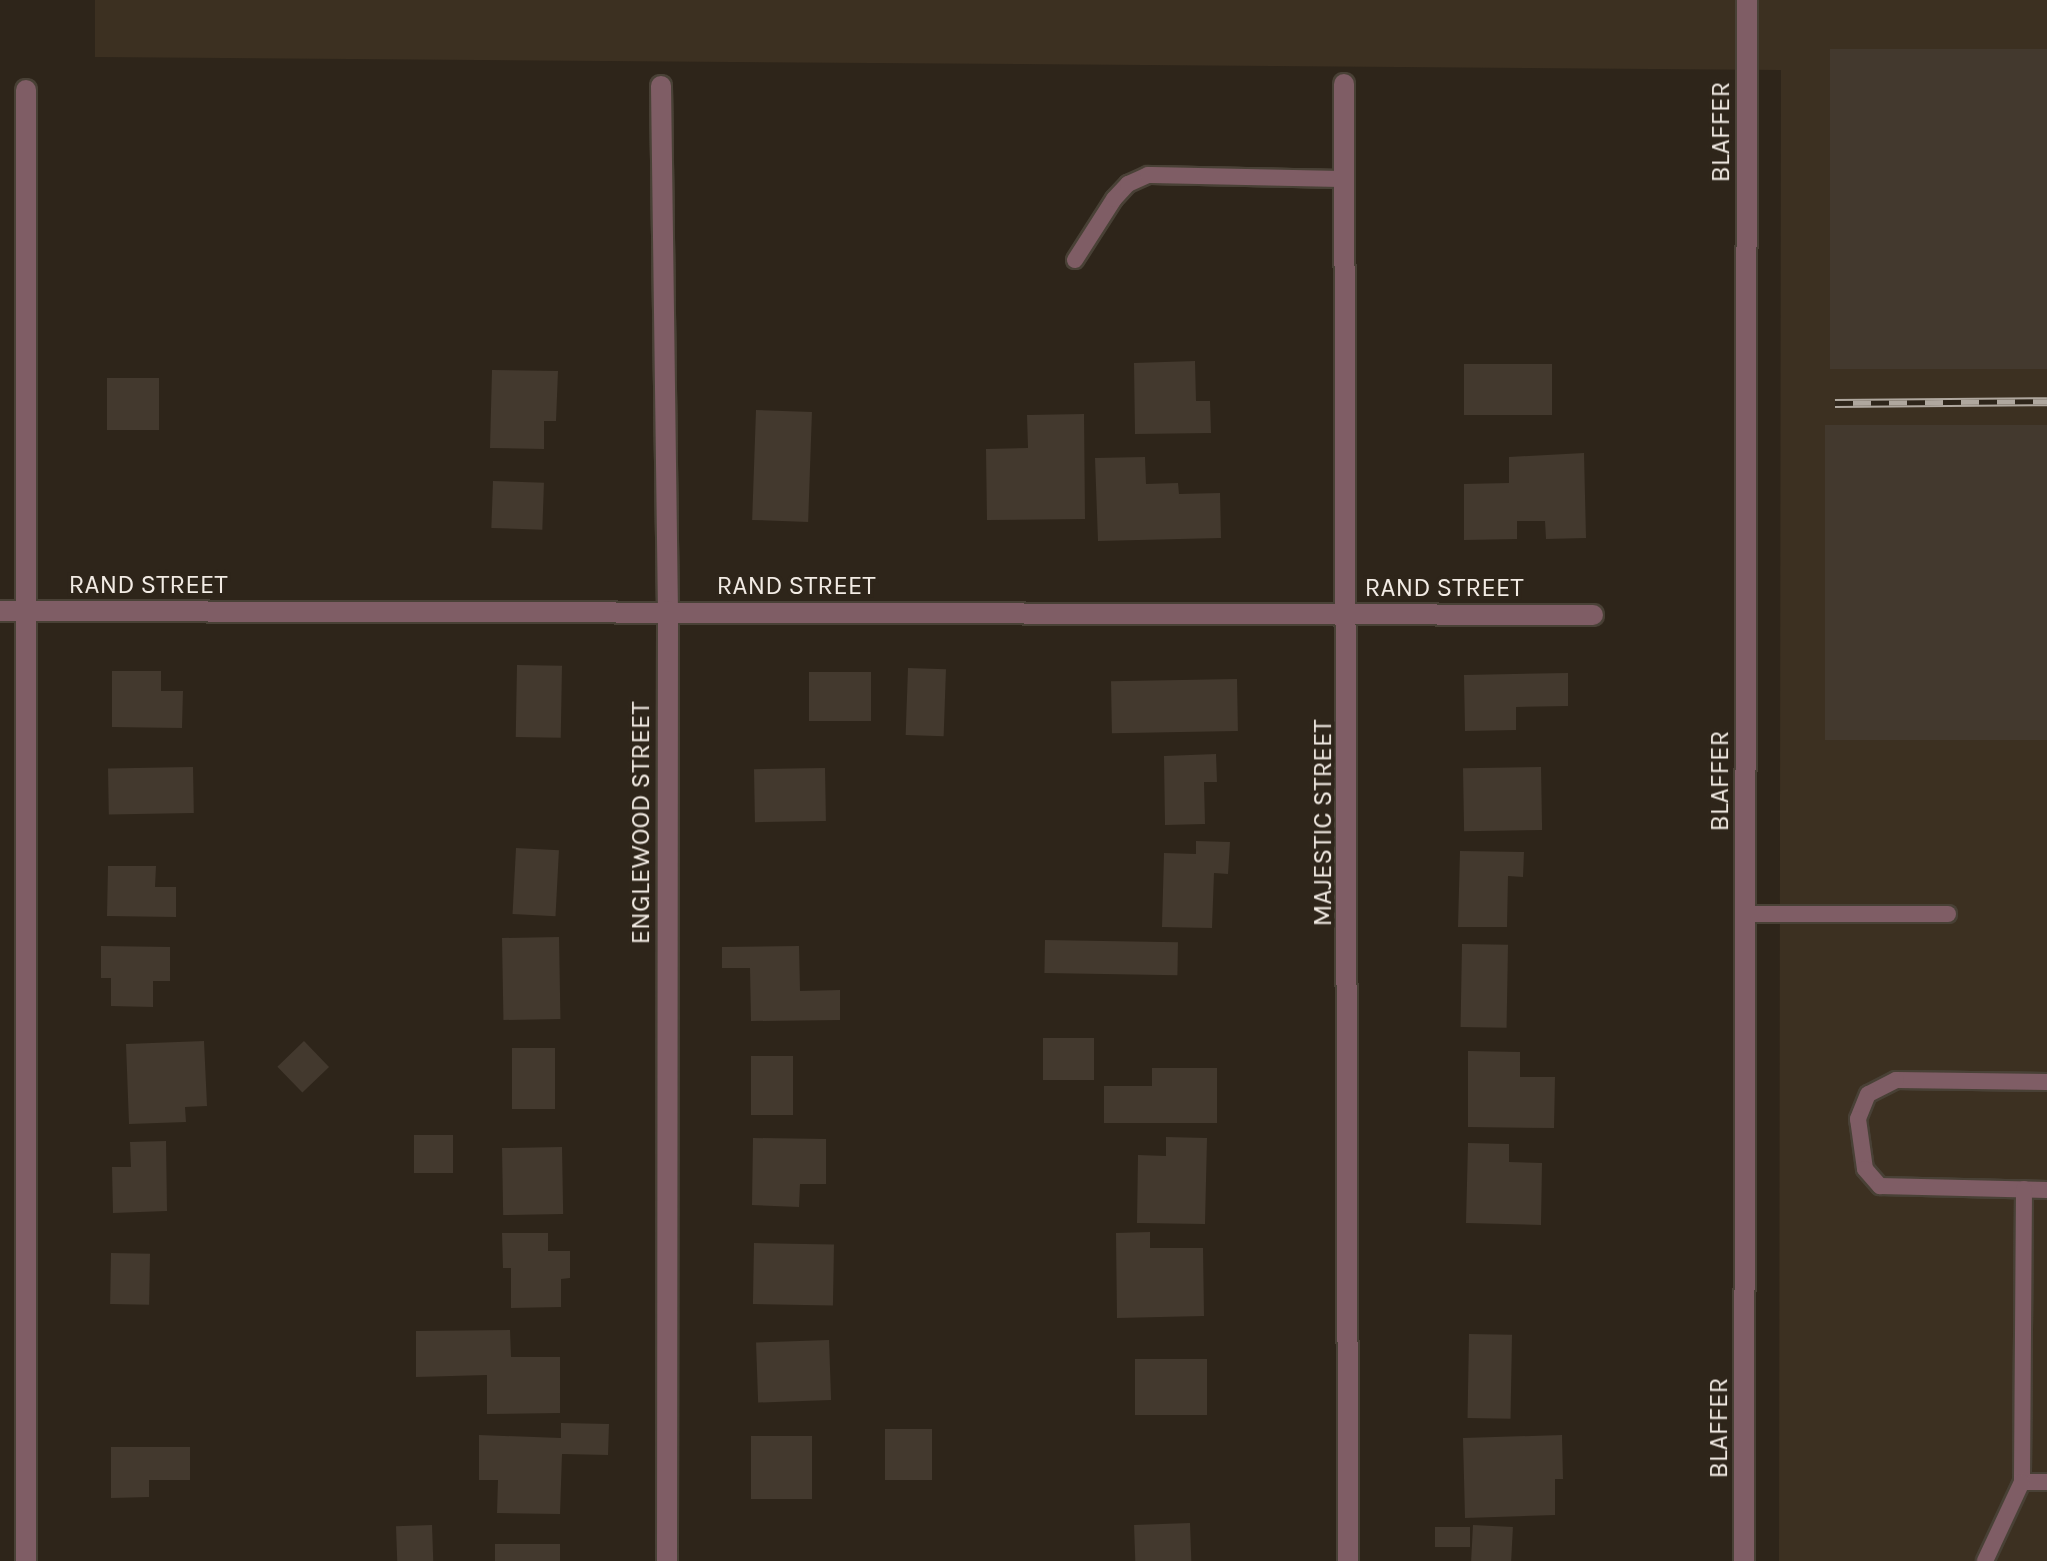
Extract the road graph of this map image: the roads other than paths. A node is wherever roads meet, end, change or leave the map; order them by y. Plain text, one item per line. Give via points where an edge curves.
1 (1747, 0) edge
2 (1344, 84) dead end
3 (661, 86) dead end
4 (26, 90) dead end
5 (1344, 179) junction
6 (1075, 260) dead end
7 (0, 611) edge
8 (26, 611) junction
9 (668, 611) junction
10 (1347, 614) junction
11 (1593, 615) dead end
12 (1746, 914) junction
13 (1948, 914) dead end
14 (2047, 1082) edge
15 (2024, 1189) junction
16 (2047, 1190) edge
17 (2022, 1482) junction
18 (2047, 1482) edge
19 (26, 1561) edge
20 (667, 1561) edge
21 (1348, 1561) edge
22 (1744, 1561) edge
23 (1985, 1561) edge

1 - 12 street, BLAFFER
2 - 5 street, MAJESTIC STREET
3 - 9 street, ENGLEWOOD STREET
4 - 8 street
5 - 6 lane via 1148,175 1128,184 1114,199
5 - 10 street, MAJESTIC STREET
7 - 8 street, RAND STREET
8 - 9 street, RAND STREET
8 - 19 street
9 - 10 street, RAND STREET
9 - 20 street, ENGLEWOOD STREET
10 - 11 street, RAND STREET
10 - 21 street, MAJESTIC STREET
12 - 13 lane
12 - 22 street, BLAFFER
14 - 15 lane via 1896,1080 1868,1094 1858,1119 1865,1169 1880,1186
15 - 16 lane
15 - 17 lane
17 - 18 lane
17 - 23 lane

